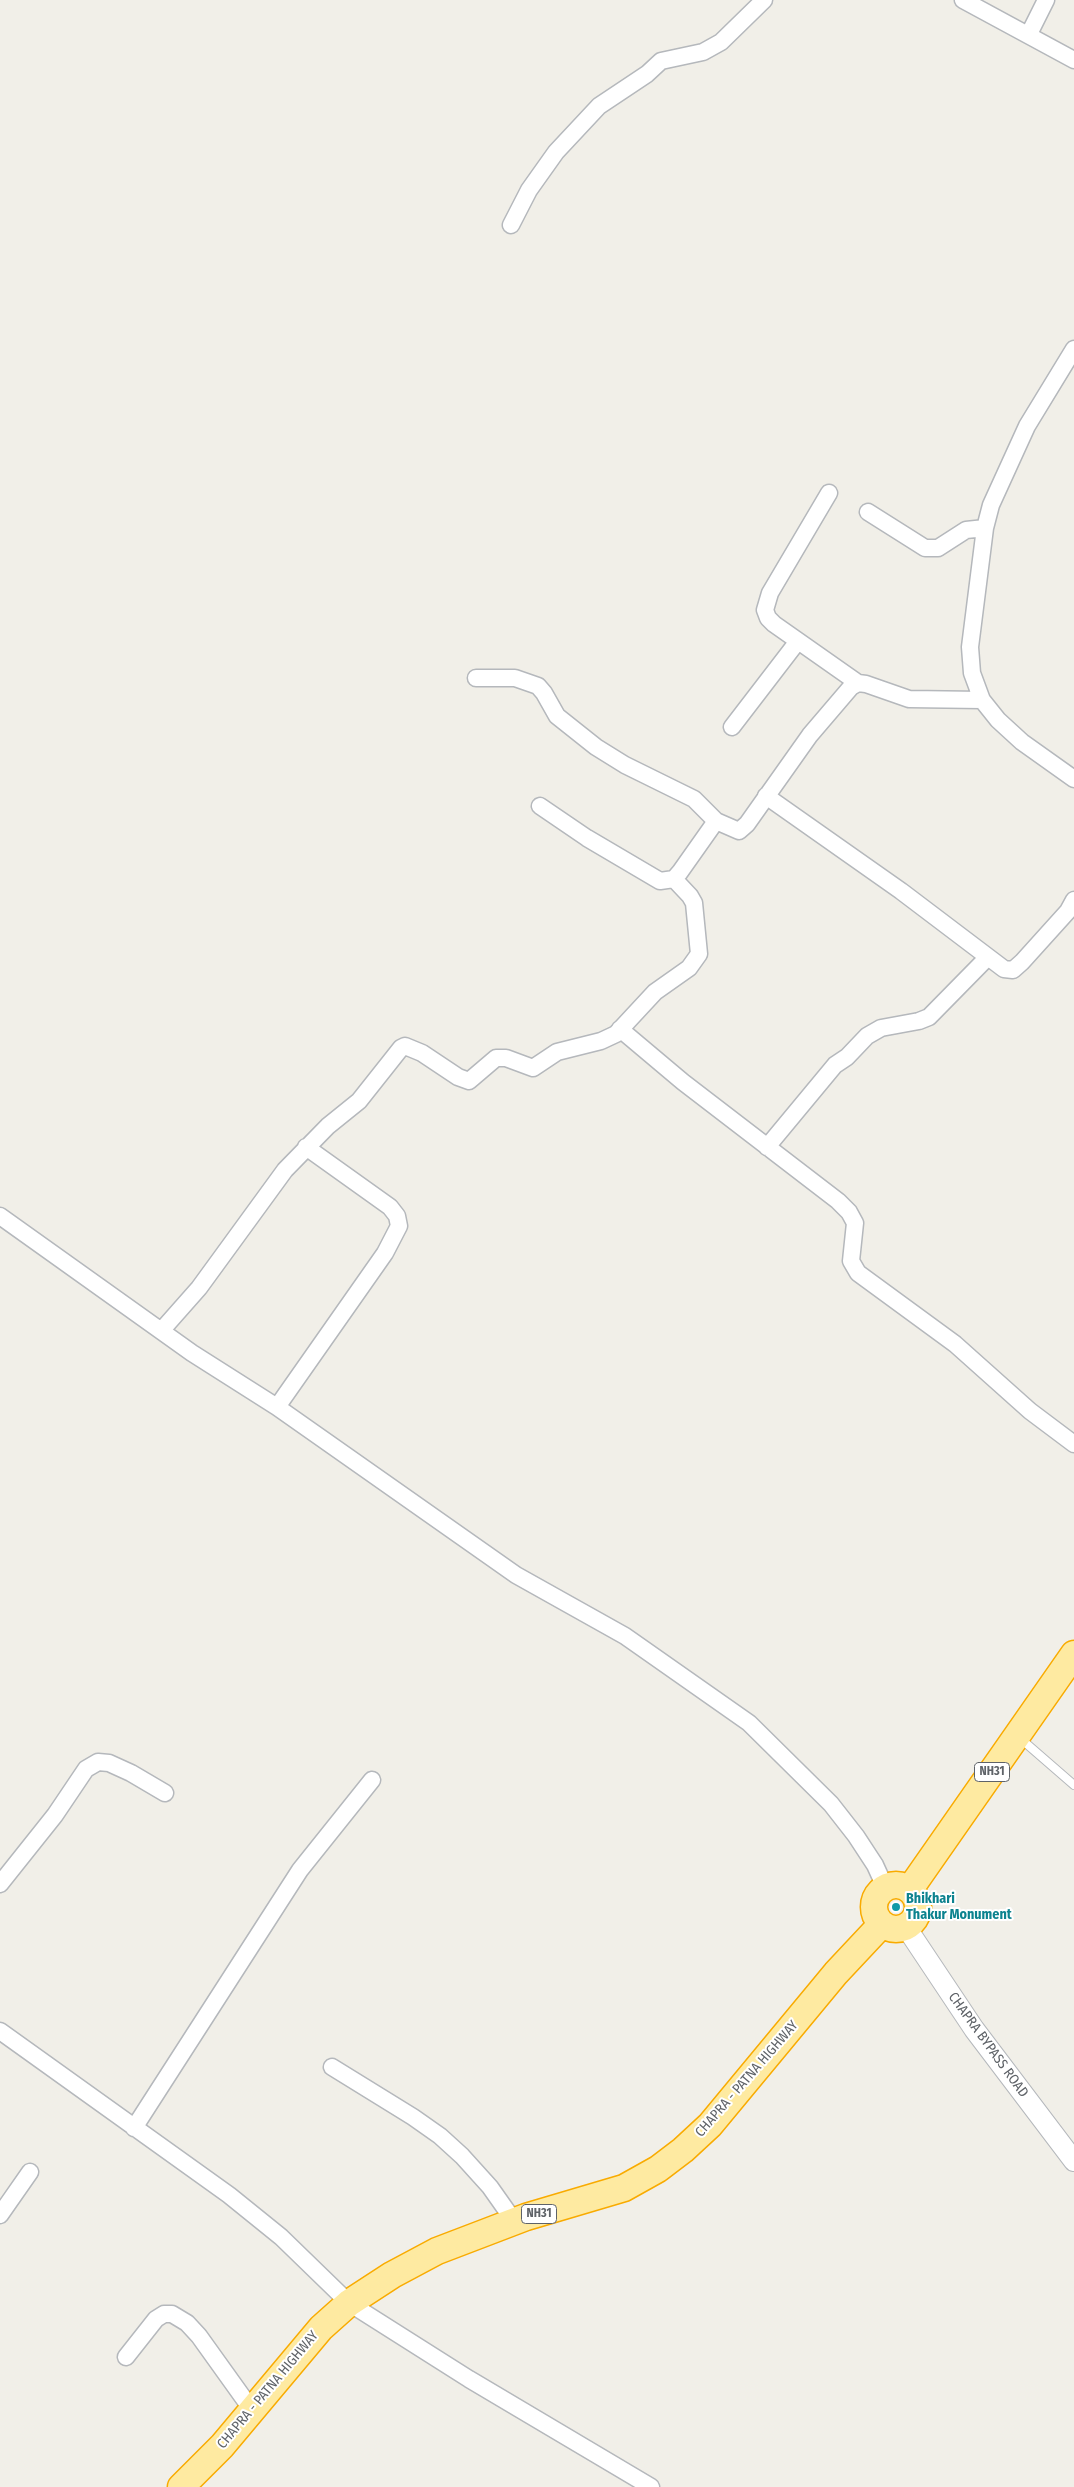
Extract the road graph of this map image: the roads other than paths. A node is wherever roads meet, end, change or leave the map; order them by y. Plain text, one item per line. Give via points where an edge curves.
1 (764, 0) edge
2 (963, 0) edge
3 (1046, 0) edge
4 (1028, 34) junction
5 (1074, 60) edge
6 (511, 225) dead end
7 (1074, 349) edge
8 (829, 493) dead end
9 (868, 512) dead end
10 (985, 528) junction
11 (798, 640) junction
12 (476, 678) dead end
13 (858, 683) junction
14 (982, 700) junction
15 (732, 727) dead end
16 (1074, 779) edge
17 (766, 796) junction
18 (540, 806) dead end
19 (716, 821) junction
20 (674, 879) junction
21 (1074, 900) edge
22 (987, 958) junction
23 (620, 1029) junction
24 (306, 1147) junction
25 (766, 1147) junction
26 (0, 1216) edge
27 (161, 1332) junction
28 (277, 1407) junction
29 (1074, 1444) edge
30 (1074, 1654) edge
31 (1017, 1736) junction
32 (372, 1780) dead end
33 (1074, 1785) edge
34 (165, 1793) dead end
35 (0, 1884) edge
36 (898, 1888) junction
37 (894, 1926) junction
38 (0, 2031) edge
39 (332, 2068) dead end
40 (134, 2128) junction
41 (1074, 2161) edge
42 (30, 2172) dead end
43 (0, 2215) edge
44 (514, 2222) junction
45 (349, 2304) junction
46 (126, 2357) dead end
47 (252, 2410) junction
48 (181, 2487) edge
49 (651, 2487) edge

1 - 6 street via 721,42 703,52 661,61 599,106 556,152 529,190
2 - 4 street
3 - 4 street
4 - 5 street
7 - 10 street via 1022,435 1001,480
8 - 11 street via 766,602 768,618
9 - 10 street via 925,548 938,548 966,530
10 - 14 street via 970,646 972,672
11 - 13 street
11 - 15 street
12 - 19 street via 515,678 538,686 557,716 586,740 625,765 694,799
13 - 14 street via 909,699
13 - 17 street via 829,711
14 - 16 street via 1022,742
17 - 19 street via 742,830 734,831
17 - 22 street via 901,891
18 - 20 street via 654,878
19 - 20 street
20 - 23 street via 694,903 698,954 688,968 656,992
21 - 22 street via 1068,911 1014,970 1004,969
22 - 25 street via 929,1017 875,1030 867,1036 835,1065
23 - 24 street via 602,1041 557,1052 533,1068 506,1058 496,1058 469,1081 405,1046 400,1048 359,1101
23 - 25 street
24 - 27 street via 269,1190 199,1288
24 - 28 street via 375,1194 397,1216 399,1226 385,1253
25 - 29 street via 850,1212 855,1223 852,1261 858,1273 954,1344 1030,1411
26 - 27 street
27 - 28 street
28 - 36 street via 516,1574 625,1636 749,1723 830,1804
30 - 31 highway, NH31
31 - 33 lane
31 - 36 highway, NH31
32 - 40 street via 300,1870
34 - 35 street via 117,1766 98,1762 86,1769 55,1815
36 - 37 highway, NH31 via 918,1906 915,1918
36 - 37 highway, NH31 via 876,1896 874,1902 874,1914
37 - 41 street, CHAPRA BYPASS ROAD
37 - 44 highway, CHAPRA - PATNA HIGHWAY / NH31 via 836,1973 710,2125 683,2150 624,2188
38 - 40 street
39 - 44 street via 440,2136 490,2187
40 - 45 street via 229,2194 282,2237
42 - 43 street
44 - 45 highway, CHAPRA - PATNA HIGHWAY / NH31 via 437,2250
45 - 47 highway, CHAPRA - PATNA HIGHWAY / NH31 via 315,2334
45 - 49 street
46 - 47 street via 156,2319 172,2314 199,2336
47 - 48 highway, CHAPRA - PATNA HIGHWAY / NH31

